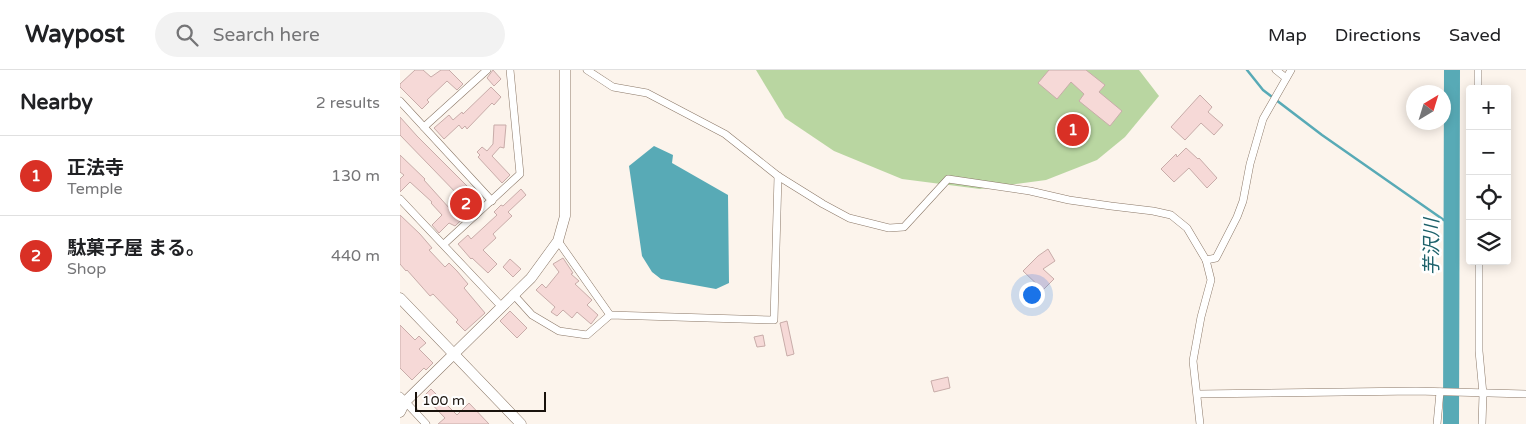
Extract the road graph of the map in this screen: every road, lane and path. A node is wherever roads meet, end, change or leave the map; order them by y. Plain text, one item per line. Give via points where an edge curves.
1 (487, 70) edge
2 (510, 70) edge
3 (564, 70) edge
4 (587, 70) edge
5 (1276, 70) edge
6 (1291, 70) edge
7 (1478, 70) edge
8 (1286, 79) junction
9 (1478, 85) edge
10 (400, 101) edge
11 (424, 127) junction
12 (778, 176) junction
13 (400, 199) edge
14 (492, 200) junction
15 (558, 241) junction
16 (444, 244) junction
17 (1206, 260) junction
18 (1479, 265) edge
19 (513, 294) junction
20 (400, 298) edge
21 (501, 306) junction
22 (610, 315) junction
23 (454, 354) junction
24 (1442, 392) junction
25 (1198, 394) junction
26 (1480, 394) junction
27 (1526, 394) edge
28 (403, 399) edge
29 (400, 412) edge
30 (426, 424) edge
31 (521, 424) edge
32 (1200, 424) edge
33 (1437, 424) edge
34 (1482, 424) edge

1 - 11 street
2 - 14 street via 520,174
3 - 15 street via 565,216
4 - 12 street via 613,86 647,93 725,134
5 - 8 street
6 - 8 street
7 - 9 street
8 - 17 street via 1264,119 1237,217 1216,258
10 - 11 street
11 - 14 street
12 - 17 street via 849,218 890,228 904,227 948,179 1153,211 1171,215 1187,228
12 - 22 street via 774,320
13 - 16 street
14 - 16 street
15 - 19 street via 531,278
15 - 22 street
16 - 21 street
17 - 25 street via 1211,280 1193,361
18 - 26 street
19 - 21 street
19 - 22 street via 532,315 559,331 587,335
20 - 23 street
21 - 23 street
23 - 28 street
23 - 31 street
24 - 25 street
24 - 26 street
24 - 33 street
25 - 32 street
26 - 27 street
26 - 34 street
28 - 29 street
28 - 30 street

